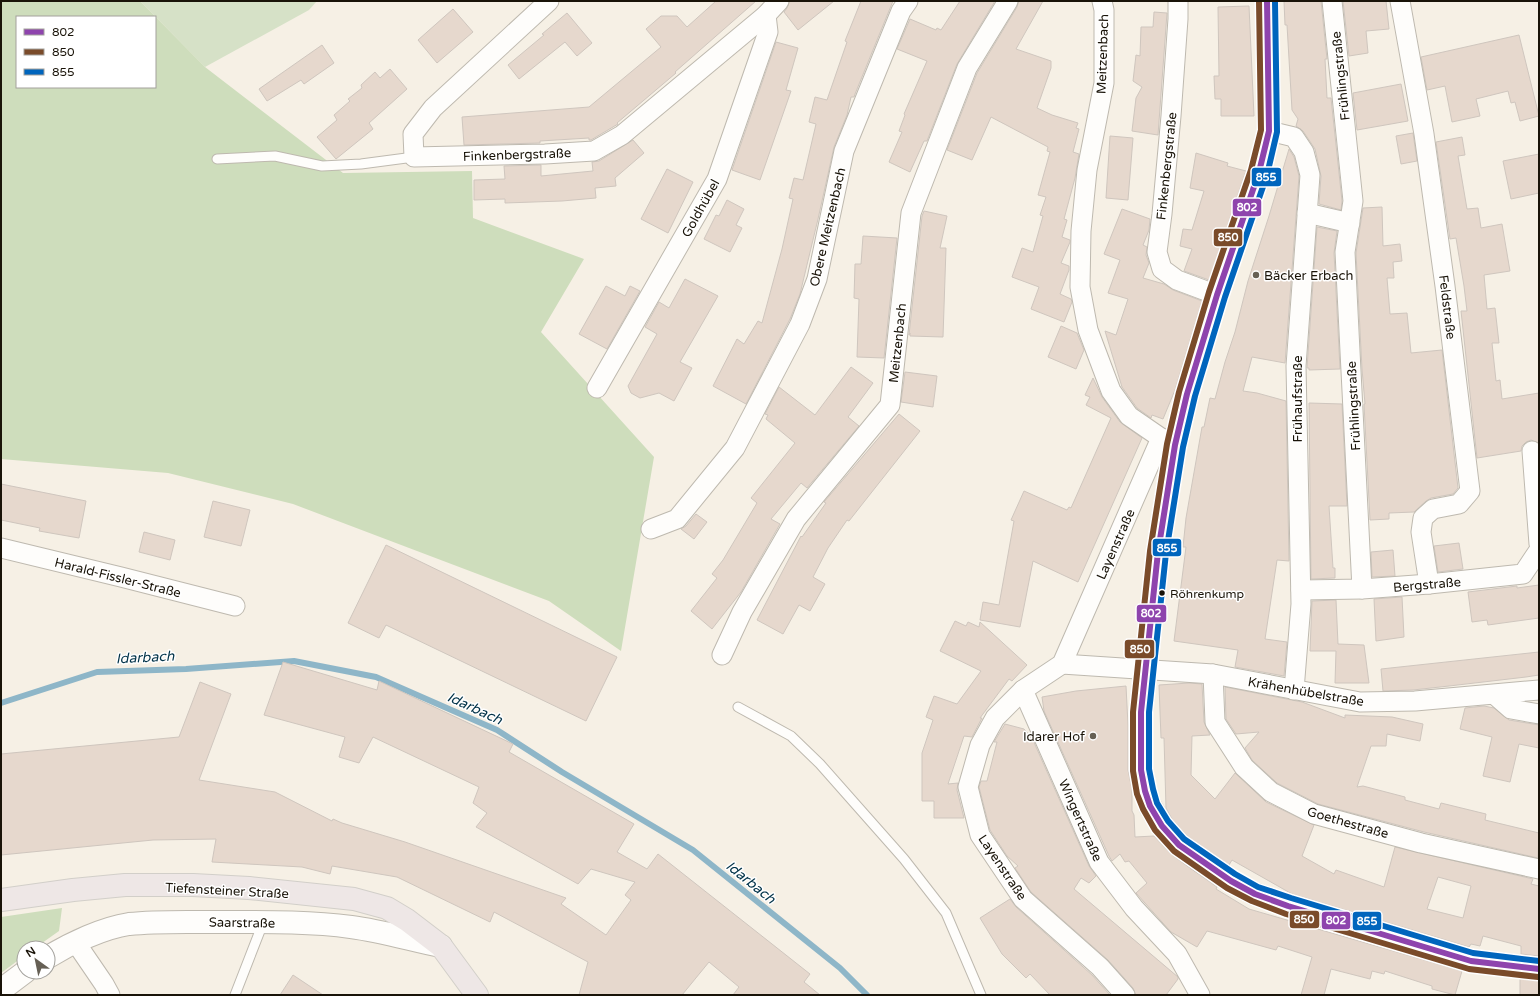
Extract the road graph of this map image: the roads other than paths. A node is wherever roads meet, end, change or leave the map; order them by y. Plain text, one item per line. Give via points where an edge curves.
1 (549, 1) edge
2 (779, 1) edge
3 (908, 1) edge
4 (1008, 1) edge
5 (1102, 1) edge
6 (1178, 1) edge
7 (1267, 1) edge
8 (1332, 1) edge
9 (1400, 1) edge
10 (766, 15) junction
11 (1269, 131) junction
12 (414, 157) junction
13 (217, 159) dead end
14 (1307, 213) junction
15 (1350, 223) junction
16 (1217, 295) junction
17 (597, 388) dead end
18 (1168, 441) junction
19 (1532, 451) dead end
20 (651, 529) dead end
21 (1539, 544) edge
22 (1, 548) edge
23 (1539, 550) edge
24 (1429, 584) junction
25 (1301, 590) junction
26 (1362, 590) junction
27 (235, 606) dead end
28 (722, 655) dead end
29 (1062, 664) junction
30 (1145, 670) junction
31 (1213, 674) junction
32 (1023, 690) junction
33 (1294, 690) junction
34 (1539, 690) edge
35 (1495, 695) junction
36 (738, 707) dead end
37 (1539, 714) edge
38 (1539, 869) edge
39 (1, 900) edge
40 (264, 922) junction
41 (76, 943) junction
42 (441, 946) junction
43 (56, 952) edge
44 (1539, 969) edge
45 (16, 979) edge
46 (1, 990) edge
47 (110, 995) edge
48 (235, 995) edge
49 (477, 995) edge
50 (981, 995) edge
51 (1125, 995) edge
52 (1200, 995) edge

1 - 12 street via 433,108 413,134
2 - 10 street, Finkenbergstraße
3 - 20 street, Obere Meitzenbach via 901,11 844,151 817,279 800,324 735,448 678,519
4 - 28 street, Meitzenbach via 967,68 911,213 890,405 796,520 742,612
5 - 18 street, Meitzenbach via 1104,83 1087,170 1081,231 1080,287 1088,330 1111,391 1129,416
6 - 16 street, Finkenbergstraße via 1171,116 1156,252 1162,269 1177,280
7 - 11 street, Layenstraße
8 - 15 street, Frühlingstraße via 1353,201
9 - 24 street, Feldstraße via 1424,134 1470,490 1459,504 1432,509 1423,518 1421,532
10 - 12 street, Finkenbergstraße via 622,135 594,151
10 - 17 street, Goldhübel via 768,32 717,178
11 - 14 street, Frühaufstraße via 1294,137 1304,152 1310,175
11 - 16 street, Layenstraße via 1259,172
12 - 13 lane via 322,166 275,156
14 - 15 street
14 - 25 street, Frühaufstraße via 1296,366
15 - 26 street, Frühlingstraße via 1345,252
16 - 18 street, Layenstraße via 1187,394
18 - 29 street, Layenstraße
18 - 30 street, Layenstraße
19 - 21 street
22 - 27 street, Harald-Fissler-Straße
23 - 24 street, Bergstraße via 1523,574
24 - 26 street, Bergstraße
25 - 26 street, Bergstraße
25 - 33 street, Frühaufstraße
29 - 30 street
29 - 32 street, Layenstraße
30 - 31 street, Krähenhübelstraße
30 - 44 street, Layenstraße via 1140,741 1145,791 1150,806 1162,826 1179,845 1231,881 1255,894 1288,906 1471,961
31 - 33 street, Krähenhübelstraße
31 - 38 street, Goethestraße via 1215,722 1244,767 1271,792 1314,814 1421,843
32 - 51 street, Layenstraße via 995,718 980,745 968,786 980,835 1023,899 1100,967
32 - 52 street, Wingertstraße via 1099,862 1134,908 1177,954
33 - 35 street, Krähenhübelstraße via 1360,702 1416,702
34 - 35 street, Krähenhübelstraße
35 - 37 street via 1511,709
36 - 50 lane via 791,736 820,764 904,859 946,913
39 - 42 main road, Tiefensteiner Straße via 125,885 249,888 354,899 387,908
40 - 41 street, Saarstraße via 128,924
40 - 42 street, Saarstraße via 353,927
40 - 48 lane
41 - 43 street, Saarstraße
41 - 47 street
42 - 49 main road, Tiefensteiner Straße
45 - 46 street

